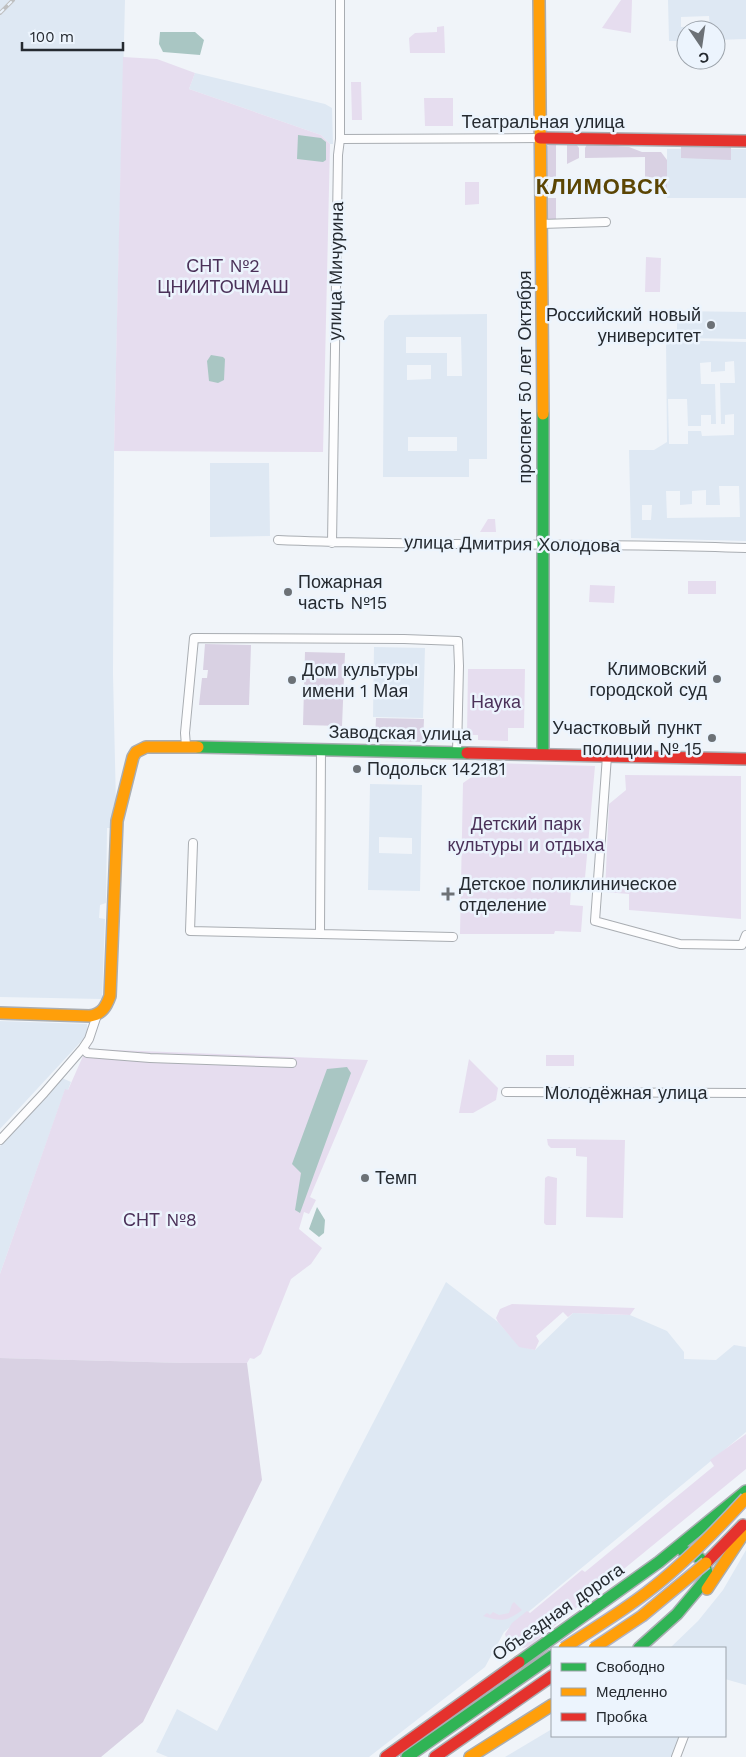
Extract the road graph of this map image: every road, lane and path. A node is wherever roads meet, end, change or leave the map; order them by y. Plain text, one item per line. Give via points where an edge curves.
1 (340, 0) edge
2 (539, 0) edge
3 (540, 138) junction
4 (340, 139) junction
5 (746, 141) edge
6 (606, 222) dead end
7 (541, 224) junction
8 (278, 540) dead end
9 (332, 543) junction
10 (544, 544) junction
11 (746, 548) edge
12 (186, 746) junction
13 (321, 749) junction
14 (457, 752) junction
15 (543, 754) junction
16 (607, 756) junction
17 (746, 759) edge
18 (193, 843) dead end
19 (320, 933) junction
20 (746, 935) edge
21 (453, 937) dead end
22 (0, 1013) edge
23 (97, 1016) junction
24 (83, 1048) junction
25 (292, 1063) dead end
26 (506, 1092) dead end
27 (746, 1093) edge
28 (0, 1140) edge
29 (746, 1491) edge
30 (746, 1498) edge
31 (746, 1522) edge
32 (746, 1530) edge
33 (636, 1578) junction
34 (566, 1647) edge
35 (596, 1647) edge
36 (639, 1647) edge
37 (644, 1647) edge
38 (551, 1657) edge
39 (551, 1677) edge
40 (551, 1707) edge
41 (684, 1737) edge
42 (386, 1757) edge
43 (407, 1757) edge
44 (435, 1757) edge
45 (470, 1757) edge
46 (676, 1757) edge

1 - 4 street, улица Мичурина
2 - 3 main road, проспект 50 лет Октября
3 - 4 street, Театральная улица
3 - 5 main road, Театральная улица
3 - 7 main road, проспект 50 лет Октября
4 - 9 street, улица Мичурина
6 - 7 street
7 - 10 main road, проспект 50 лет Октября
8 - 9 street, улица Дмитрия Холодова
9 - 10 street, улица Дмитрия Холодова
10 - 11 street, улица Дмитрия Холодова
10 - 15 main road, проспект 50 лет Октября
12 - 13 main road, Заводская улица
12 - 14 street via 194,638 404,639 458,641
12 - 23 main road, Заводская улица via 146,747 134,756 117,821 110,996 106,1008
13 - 14 main road, Заводская улица
13 - 19 street
14 - 15 main road, Заводская улица
15 - 16 main road, Заводская улица
16 - 17 main road, Заводская улица
16 - 20 street via 595,921 680,944 742,945
18 - 19 street via 190,931
19 - 21 street
22 - 23 main road
23 - 24 street
24 - 25 street via 87,1053 150,1058
24 - 28 street
26 - 27 street, Молодёжная улица
29 - 33 main road, Объездная дорога
30 - 34 main road, bridge via 681,1564 632,1603
31 - 35 main road, bridge via 706,1563 642,1616
32 - 37 main road via 704,1594 679,1621
33 - 36 main road via 680,1551 697,1554 703,1559 708,1577 677,1614
33 - 42 main road, Объездная дорога
38 - 43 main road
39 - 44 main road
40 - 45 main road
41 - 46 street

